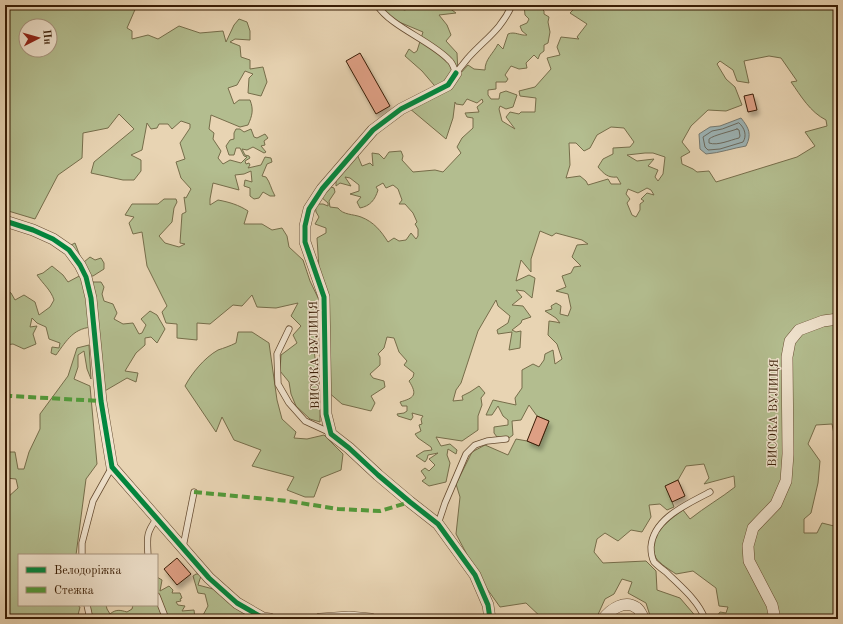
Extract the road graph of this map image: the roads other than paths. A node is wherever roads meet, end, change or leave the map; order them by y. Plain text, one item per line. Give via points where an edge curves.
1 (377, 5) edge
2 (512, 5) edge
3 (456, 73) junction
4 (5, 222) edge
5 (838, 320) edge
6 (289, 329) dead end
7 (331, 434) junction
8 (506, 439) dead end
9 (112, 467) junction
10 (194, 492) dead end
11 (710, 492) dead end
12 (157, 518) junction
13 (438, 524) junction
14 (183, 547) junction
15 (82, 554) edge
16 (148, 554) edge
17 (158, 599) edge
18 (87, 606) edge
19 (90, 619) edge
20 (166, 619) edge
21 (270, 619) edge
22 (320, 619) edge
23 (371, 619) edge
24 (490, 619) edge
25 (603, 619) edge
26 (644, 619) edge
27 (705, 619) edge
28 (775, 619) edge

1 - 3 lane via 387,17 436,48 450,61
2 - 3 lane via 497,30
3 - 7 street, ВИСОКА ВУЛИЦЯ via 448,85 401,109 373,130 322,189 309,209 305,242 324,297 326,414
4 - 9 street via 53,239 69,250 86,277 91,298 100,401
5 - 28 street, ВИСОКА ВУЛИЦЯ via 823,321 799,330 790,340 787,357 786,481 776,504 753,528 748,546 749,561 772,605
6 - 7 lane via 277,354 278,384 304,421
7 - 13 street
8 - 13 lane via 475,445 466,454
9 - 12 street
9 - 15 lane via 93,500 82,543
10 - 14 lane
11 - 27 lane via 665,520 656,531 651,550 654,561 692,598
12 - 14 street
12 - 16 lane via 148,529
13 - 24 street via 475,575 488,605
14 - 21 street via 210,578 238,603 263,618
17 - 20 lane
18 - 19 lane
22 - 23 street
25 - 26 street via 618,606 629,604 638,608

